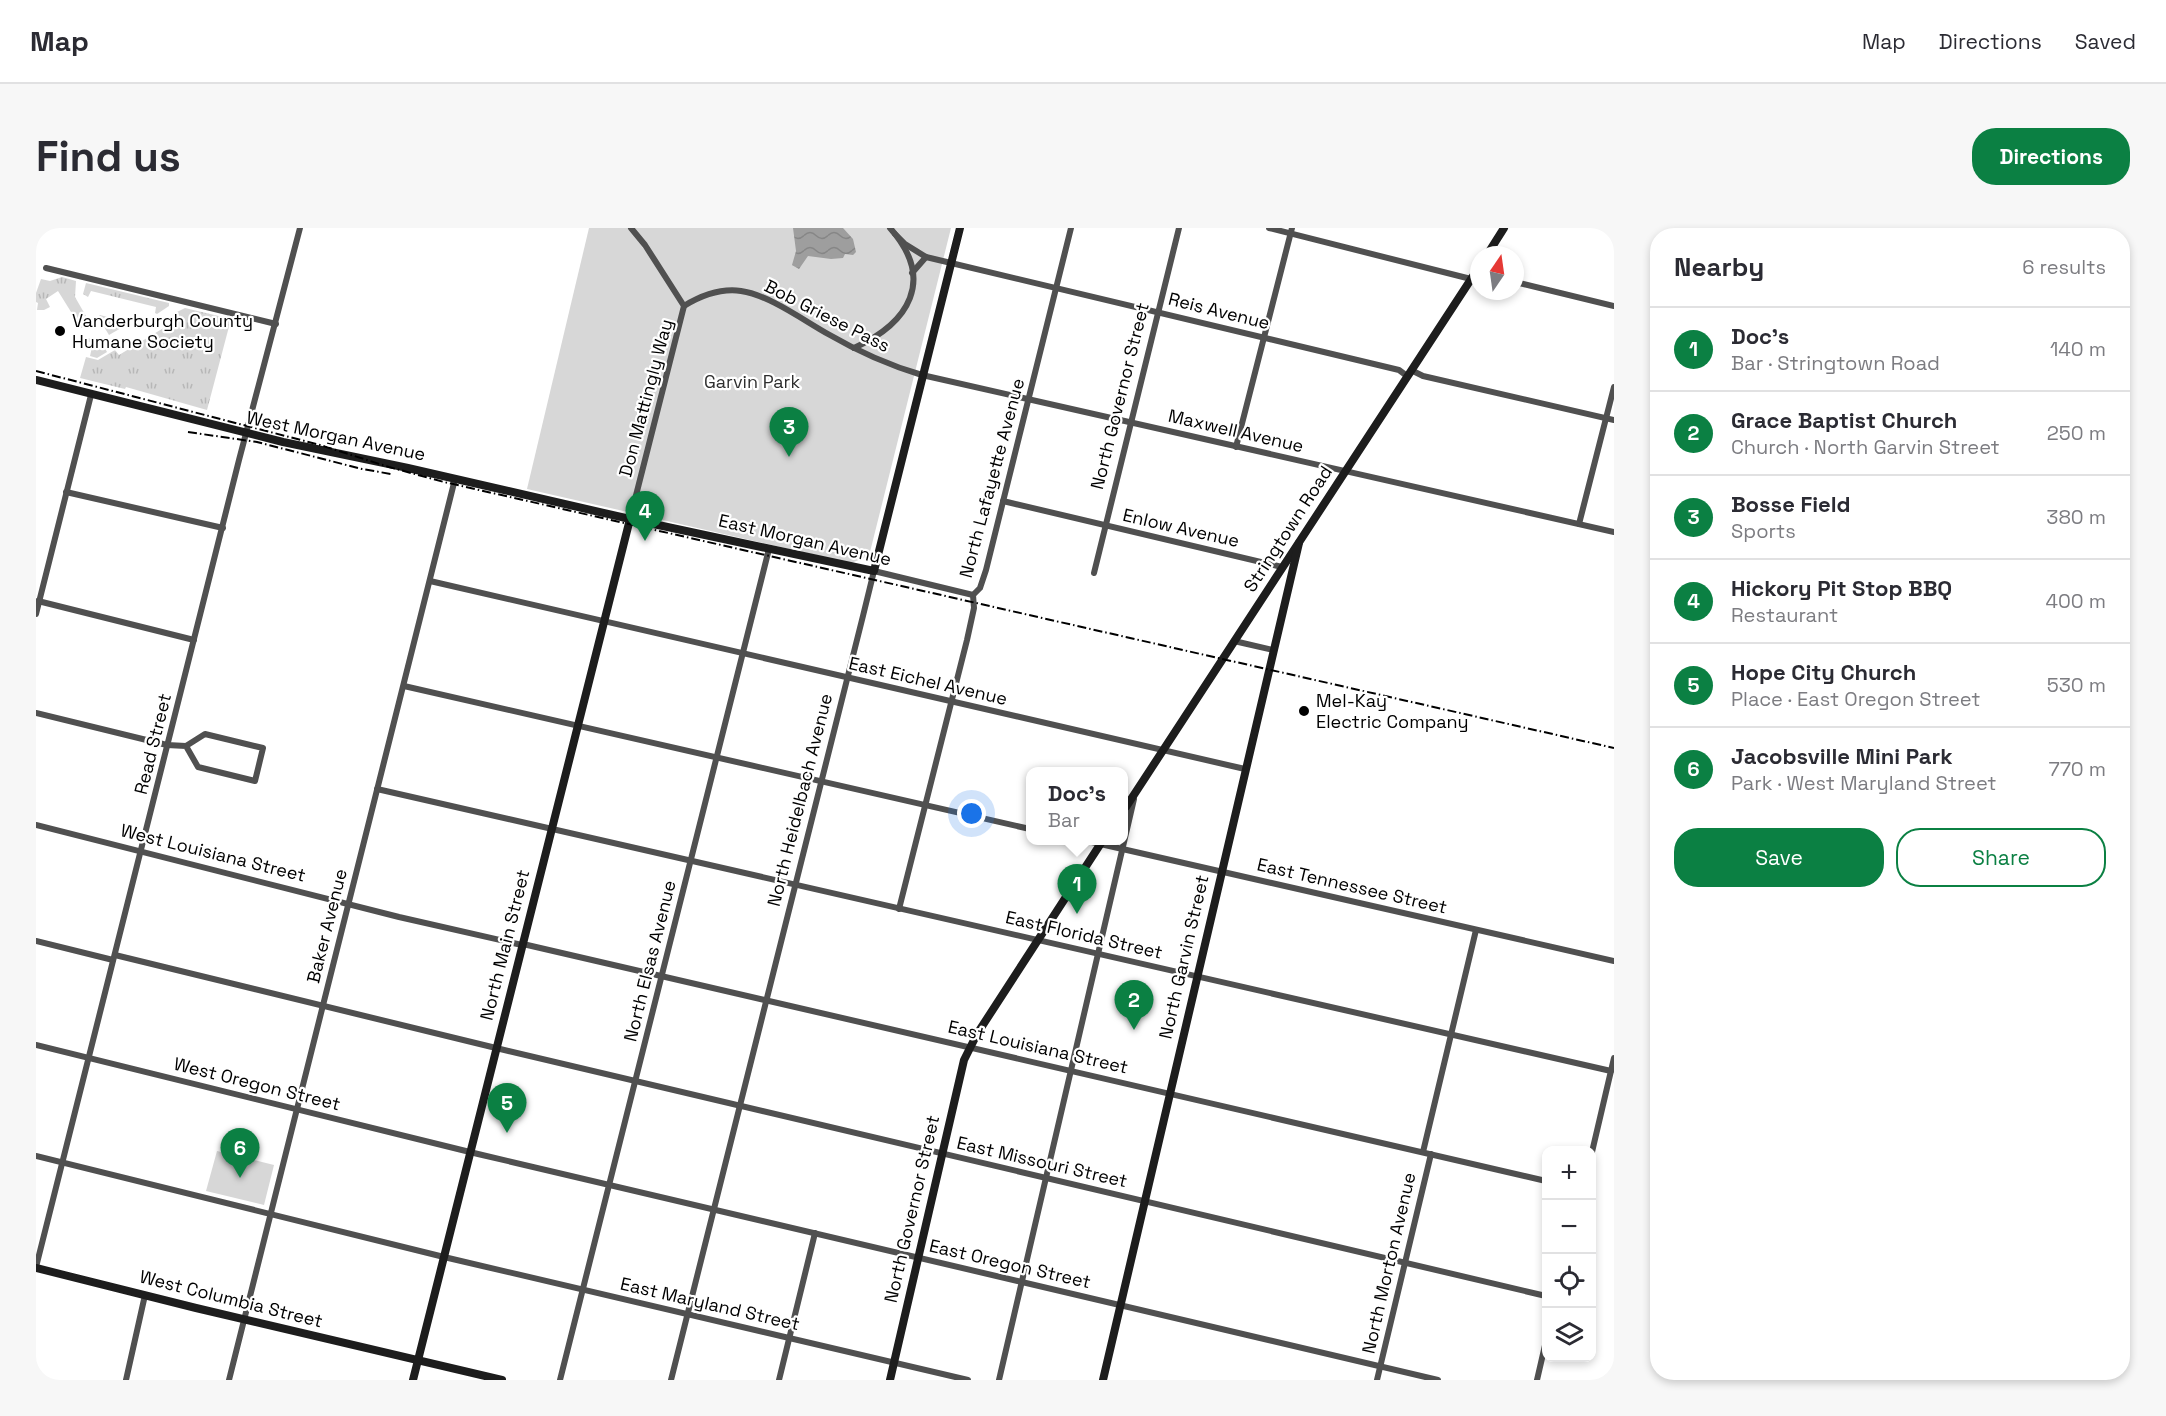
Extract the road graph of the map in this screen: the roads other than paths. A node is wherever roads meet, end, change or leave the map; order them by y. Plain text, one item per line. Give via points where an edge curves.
1 (300, 228) edge
2 (631, 228) edge
3 (890, 228) edge
4 (960, 228) edge
5 (1071, 228) edge
6 (1179, 228) edge
7 (1269, 228) edge
8 (1504, 228) edge
9 (1292, 231) edge
10 (895, 234) junction
11 (1493, 246) edge
12 (926, 257) junction
13 (951, 262) junction
14 (46, 267) dead end
15 (1470, 272) edge
16 (912, 273) junction
17 (1470, 282) edge
18 (1524, 284) edge
19 (1056, 287) junction
20 (684, 306) junction
21 (1614, 306) edge
22 (1158, 312) junction
23 (276, 324) junction
24 (1264, 337) junction
25 (854, 348) junction
26 (1414, 366) junction
27 (922, 375) junction
28 (1407, 376) junction
29 (36, 380) edge
30 (1614, 387) edge
31 (91, 394) junction
32 (1028, 399) junction
33 (1606, 418) junction
34 (1614, 420) edge
35 (1131, 423) junction
36 (246, 434) junction
37 (1236, 447) junction
38 (1345, 471) junction
39 (455, 479) junction
40 (66, 492) junction
41 (1003, 501) junction
42 (630, 519) junction
43 (1579, 524) junction
44 (1106, 525) junction
45 (223, 528) junction
46 (1614, 532) edge
47 (1299, 543) junction
48 (769, 549) junction
49 (1282, 567) junction
50 (874, 571) junction
51 (1094, 573) dead end
52 (430, 581) junction
53 (973, 595) junction
54 (38, 601) edge
55 (36, 614) edge
56 (604, 621) junction
57 (194, 640) junction
58 (1234, 641) junction
59 (1273, 650) junction
60 (743, 653) junction
61 (848, 677) junction
62 (404, 686) junction
63 (951, 701) junction
64 (36, 713) edge
65 (577, 726) junction
66 (167, 745) junction
67 (186, 746) junction
68 (1162, 750) junction
69 (717, 757) junction
70 (1245, 769) junction
71 (823, 782) junction
72 (377, 789) junction
73 (1135, 793) junction
74 (1128, 804) edge
75 (926, 805) junction
76 (1128, 823) edge
77 (36, 825) edge
78 (1026, 828) edge
79 (551, 829) junction
80 (1100, 845) edge
81 (1111, 845) edge
82 (1123, 845) edge
83 (1122, 849) junction
84 (141, 851) junction
85 (691, 861) junction
86 (1221, 872) junction
87 (796, 885) junction
88 (349, 904) junction
89 (899, 909) junction
90 (1476, 930) junction
91 (1037, 940) junction
92 (36, 941) edge
93 (522, 944) junction
94 (1098, 954) junction
95 (114, 958) junction
96 (1614, 961) edge
97 (662, 976) junction
98 (1197, 976) junction
99 (766, 1000) junction
100 (322, 1006) junction
101 (1451, 1035) junction
102 (36, 1045) edge
103 (970, 1047) junction
104 (496, 1048) junction
105 (89, 1058) junction
106 (1614, 1058) edge
107 (1071, 1070) junction
108 (1611, 1071) junction
109 (635, 1081) junction
110 (1170, 1093) junction
111 (740, 1106) junction
112 (297, 1109) junction
113 (1593, 1146) edge
114 (470, 1152) junction
115 (1423, 1152) junction
116 (943, 1154) junction
117 (1431, 1154) junction
118 (36, 1156) edge
119 (62, 1162) junction
120 (1046, 1178) junction
121 (1542, 1180) edge
122 (609, 1185) junction
123 (1145, 1201) junction
124 (714, 1209) junction
125 (270, 1214) junction
126 (815, 1233) junction
127 (444, 1257) junction
128 (918, 1257) junction
129 (1404, 1262) junction
130 (36, 1268) edge
131 (1022, 1282) junction
132 (583, 1289) junction
133 (146, 1295) junction
134 (1542, 1295) edge
135 (1120, 1306) junction
136 (688, 1314) junction
137 (243, 1319) junction
138 (789, 1338) junction
139 (1542, 1358) edge
140 (418, 1360) junction
141 (894, 1362) junction
142 (1380, 1367) junction
143 (36, 1378) edge
144 (45, 1380) edge
145 (126, 1380) edge
146 (229, 1380) edge
147 (413, 1380) edge
148 (502, 1380) edge
149 (560, 1380) edge
150 (671, 1380) edge
151 (779, 1380) edge
152 (890, 1380) edge
153 (968, 1380) edge
154 (999, 1380) edge
155 (1103, 1380) edge
156 (1377, 1380) edge
157 (1438, 1380) edge
158 (1537, 1380) edge

1 - 23 street, Read Street
2 - 20 street, Don Mattingly Way
3 - 10 street
4 - 13 main road, North Heidelbach Avenue
5 - 19 street, North Lafayette Avenue
6 - 22 street, North Governor Street
7 - 9 street
8 - 11 main road
9 - 15 street
9 - 24 street
10 - 12 street
10 - 16 street
12 - 13 street, Reis Avenue
12 - 16 street
13 - 19 street, Reis Avenue
13 - 27 main road, North Heidelbach Avenue
14 - 23 street
16 - 25 street via 912,294 899,317
17 - 26 main road, Stringtown Road
18 - 21 street
19 - 22 street, Reis Avenue
19 - 32 street, North Lafayette Avenue
20 - 25 street, Bob Griese Pass via 720,291 749,293
20 - 42 street, Don Mattingly Way
22 - 24 street, Reis Avenue
22 - 35 street, North Governor Street
23 - 36 street, Read Street
24 - 28 street, Reis Avenue via 1399,370
24 - 37 street
25 - 27 street, Bob Griese Pass
26 - 28 main road, Stringtown Road
26 - 33 street via 1413,371 1420,375
27 - 32 street, Maxwell Avenue
27 - 50 main road, North Heidelbach Avenue
28 - 38 main road, Stringtown Road
29 - 31 main road, West Morgan Avenue
30 - 33 street
31 - 36 main road, West Morgan Avenue
31 - 40 street
32 - 35 street, Maxwell Avenue
32 - 41 street, North Lafayette Avenue
33 - 34 street
33 - 43 street
35 - 37 street, Maxwell Avenue
35 - 44 street, North Governor Street
36 - 39 main road, West Morgan Avenue
36 - 45 street, Read Street
37 - 38 street, Maxwell Avenue
38 - 43 street, Maxwell Avenue
38 - 47 main road, Stringtown Road
39 - 42 main road, West Morgan Avenue
39 - 52 street, Baker Avenue
40 - 45 street
40 - 54 street
41 - 44 street, Enlow Avenue
41 - 53 street, North Lafayette Avenue via 980,588
42 - 48 main road, East Morgan Avenue
42 - 56 main road, North Main Street
43 - 46 street, Maxwell Avenue
44 - 49 street, Enlow Avenue
44 - 51 street, North Governor Street
45 - 57 street, Read Street
47 - 49 main road, Stringtown Road
47 - 59 main road, North Garvin Street
48 - 50 main road, East Morgan Avenue
48 - 60 street, North Elsas Avenue
49 - 58 main road, Stringtown Road
50 - 53 street, East Morgan Avenue
50 - 61 street, North Heidelbach Avenue
52 - 56 street, East Eichel Avenue
52 - 62 street, Baker Avenue
53 - 63 street, North Lafayette Avenue via 974,608
54 - 55 street
54 - 57 street
56 - 60 street, East Eichel Avenue
56 - 65 main road, North Main Street
57 - 66 street, Read Street
58 - 59 street
58 - 68 main road, Stringtown Road
59 - 70 main road, North Garvin Street
60 - 61 street, East Eichel Avenue
60 - 69 street, North Elsas Avenue
61 - 63 street, East Eichel Avenue
61 - 71 street, North Heidelbach Avenue
62 - 65 street
62 - 72 street, Baker Avenue
63 - 68 street, East Eichel Avenue
63 - 75 street, North Lafayette Avenue
64 - 66 street
65 - 69 street
65 - 79 main road, North Main Street
66 - 67 street
66 - 84 street, Read Street
67 - 67 street via 198,767 255,781 264,748 205,734
68 - 70 street, East Eichel Avenue
68 - 73 main road, Stringtown Road
69 - 71 street
69 - 85 street, North Elsas Avenue
70 - 86 main road, North Garvin Street
71 - 75 street
71 - 87 street, North Heidelbach Avenue
72 - 79 street, East Florida Street
72 - 88 street, Baker Avenue
73 - 74 main road, Stringtown Road
73 - 76 street
75 - 78 street
75 - 89 street, North Lafayette Avenue
77 - 84 street, West Louisiana Street
79 - 85 street, East Florida Street
79 - 93 main road, North Main Street
80 - 91 main road
81 - 83 street, East Tennessee Street
82 - 83 street
83 - 86 street, East Tennessee Street
83 - 94 street
84 - 88 street, West Louisiana Street
84 - 95 street, Read Street
85 - 87 street, East Florida Street
85 - 97 street, North Elsas Avenue
86 - 90 street, East Tennessee Street
86 - 98 main road, North Garvin Street
87 - 89 street, East Florida Street
87 - 99 street, North Heidelbach Avenue
88 - 93 street, West Louisiana Street
88 - 100 street, Baker Avenue
89 - 91 street, East Florida Street
90 - 96 street, East Tennessee Street
90 - 101 street, North Morton Avenue
91 - 94 street, East Florida Street
91 - 103 main road
92 - 95 street, East Missouri Street
93 - 97 street, East Louisiana Street
93 - 104 main road, North Main Street
94 - 98 street, East Florida Street
94 - 107 street
95 - 100 street, East Missouri Street
95 - 105 street, Read Street
97 - 99 street, East Louisiana Street
97 - 109 street, North Elsas Avenue
98 - 101 street, East Florida Street
98 - 110 main road, North Garvin Street
99 - 103 street, East Louisiana Street
99 - 111 street, North Heidelbach Avenue
100 - 104 street, East Missouri Street
100 - 112 street, Baker Avenue
101 - 108 street, East Florida Street
101 - 115 street, North Morton Avenue
102 - 105 street, West Oregon Street
103 - 107 street, East Louisiana Street
103 - 116 main road, North Governor Street
104 - 109 street, East Missouri Street
104 - 114 main road, North Main Street
105 - 112 street, West Oregon Street
105 - 119 street, Read Street
106 - 108 street
107 - 110 street, East Louisiana Street
107 - 120 street
108 - 113 street
109 - 111 street, East Missouri Street
109 - 122 street, North Elsas Avenue
110 - 115 street, East Louisiana Street
110 - 123 main road, North Garvin Street
111 - 116 street, East Missouri Street
111 - 124 street, North Heidelbach Avenue
112 - 114 street, West Oregon Street
112 - 125 street, Baker Avenue
114 - 122 street, East Oregon Street
114 - 127 main road, North Main Street
115 - 117 street, East Louisiana Street
116 - 120 street, East Missouri Street
116 - 128 main road, North Governor Street
117 - 121 street, East Louisiana Street
117 - 129 street, North Morton Avenue
118 - 119 street, East Maryland Street
119 - 125 street, East Maryland Street
119 - 130 street, Read Street
120 - 123 street, East Missouri Street
120 - 131 street
122 - 124 street, East Oregon Street
122 - 132 street, North Elsas Avenue
123 - 129 street, East Missouri Street
123 - 135 main road, North Garvin Street
124 - 126 street, East Oregon Street
124 - 136 street, North Heidelbach Avenue
125 - 127 street, East Maryland Street
125 - 137 street, Baker Avenue
126 - 128 street, East Oregon Street
126 - 138 street
127 - 132 street, East Maryland Street
127 - 140 main road, North Main Street
128 - 131 street, East Oregon Street
128 - 141 main road, North Governor Street
129 - 134 street, East Missouri Street
129 - 142 street, North Morton Avenue
130 - 133 main road, West Columbia Street
131 - 135 street, East Oregon Street
131 - 154 street
132 - 136 street, East Maryland Street
132 - 149 street, North Elsas Avenue
133 - 137 main road, West Columbia Street
133 - 145 street
135 - 142 street, East Oregon Street
135 - 155 main road, North Garvin Street
136 - 138 street, East Maryland Street
136 - 150 street, North Heidelbach Avenue
137 - 140 main road, West Columbia Street
137 - 146 street, Baker Avenue
138 - 141 street, East Maryland Street
138 - 151 street
139 - 158 street
140 - 147 main road, North Main Street
140 - 148 main road, West Columbia Street
141 - 152 main road, North Governor Street
141 - 153 street, East Maryland Street
142 - 156 street, North Morton Avenue
142 - 157 street, East Oregon Street
143 - 144 street

